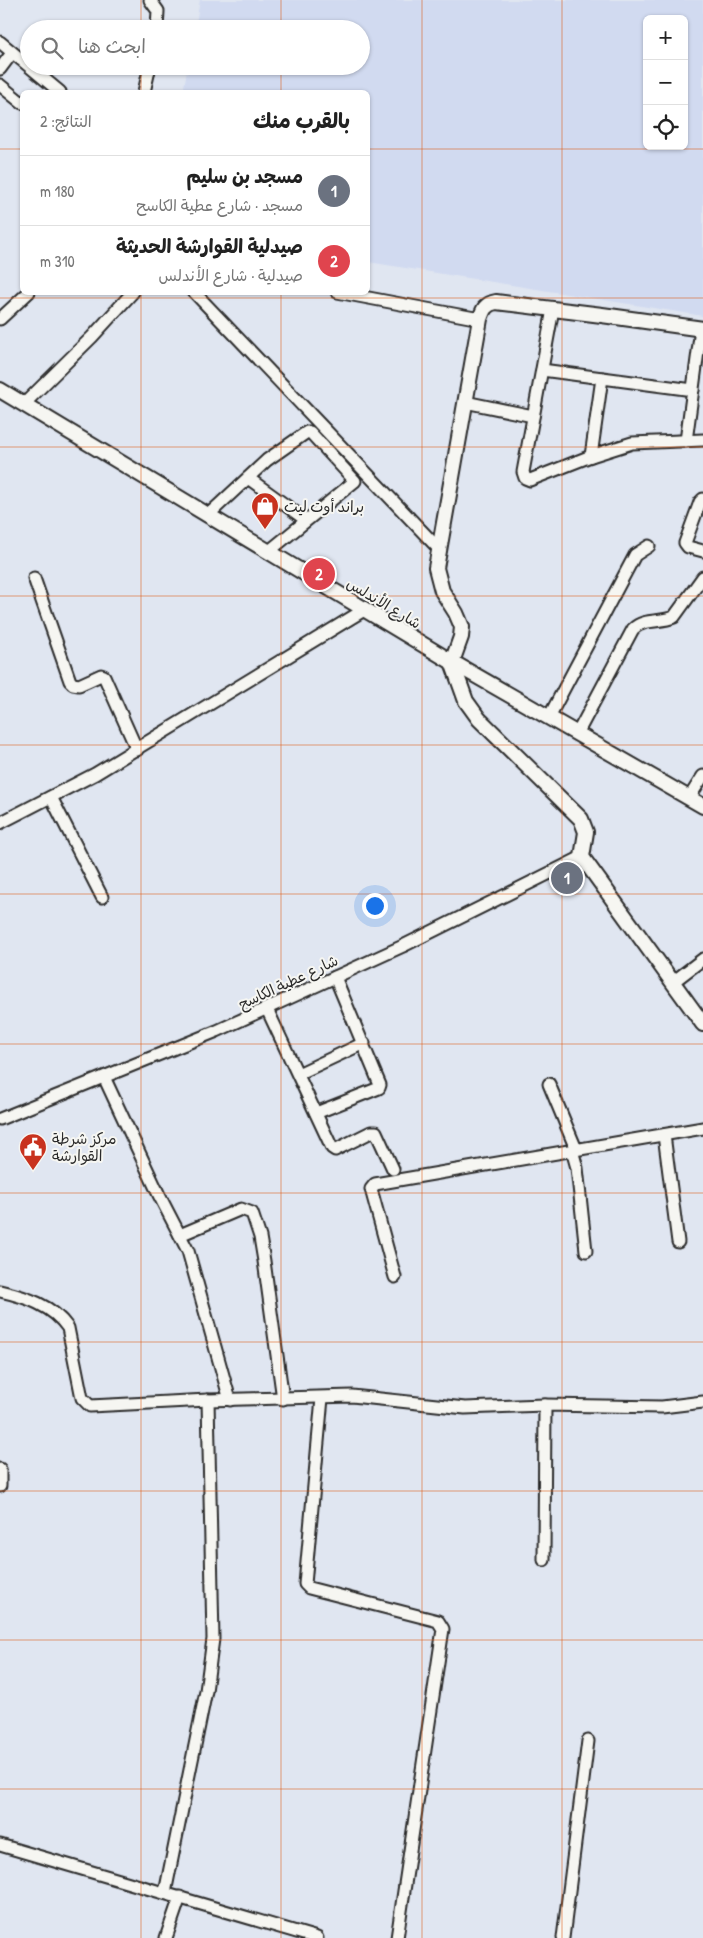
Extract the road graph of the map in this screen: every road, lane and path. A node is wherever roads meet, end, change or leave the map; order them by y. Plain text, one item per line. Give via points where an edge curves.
1 (154, 2) edge
2 (159, 20) edge
3 (0, 42) edge
4 (12, 53) junction
5 (20, 60) edge
6 (0, 69) edge
7 (39, 75) edge
8 (148, 75) edge
9 (0, 85) edge
10 (58, 90) edge
11 (144, 90) edge
12 (20, 101) edge
13 (26, 295) edge
14 (131, 295) edge
15 (197, 295) edge
16 (353, 295) edge
17 (553, 309) junction
18 (0, 319) edge
19 (480, 319) junction
20 (702, 329) edge
21 (542, 370) junction
22 (602, 378) junction
23 (0, 390) edge
24 (693, 390) junction
25 (465, 402) junction
26 (24, 404) junction
27 (533, 416) junction
28 (703, 440) edge
29 (686, 441) junction
30 (592, 456) junction
31 (248, 478) junction
32 (703, 500) edge
33 (207, 516) junction
34 (306, 520) junction
35 (649, 546) dead end
36 (438, 548) junction
37 (703, 551) edge
38 (268, 552) junction
39 (703, 577) edge
40 (34, 578) dead end
41 (364, 610) junction
42 (452, 662) junction
43 (549, 718) junction
44 (577, 734) junction
45 (137, 750) junction
46 (703, 776) edge
47 (51, 797) junction
48 (690, 798) junction
49 (703, 806) edge
50 (0, 823) edge
51 (582, 857) junction
52 (102, 897) dead end
53 (703, 958) edge
54 (335, 977) junction
55 (673, 982) junction
56 (267, 1008) junction
57 (703, 1024) edge
58 (364, 1043) junction
59 (298, 1074) junction
60 (104, 1077) junction
61 (549, 1084) dead end
62 (316, 1114) junction
63 (0, 1119) edge
64 (703, 1128) edge
65 (664, 1135) junction
66 (574, 1149) junction
67 (393, 1169) dead end
68 (180, 1235) junction
69 (678, 1242) dead end
70 (586, 1252) dead end
71 (395, 1276) dead end
72 (0, 1291) edge
73 (322, 1398) junction
74 (283, 1399) junction
75 (208, 1400) junction
76 (230, 1400) junction
77 (703, 1402) edge
78 (544, 1404) junction
79 (0, 1469) edge
80 (0, 1486) edge
81 (544, 1560) dead end
82 (588, 1741) dead end
83 (0, 1845) edge
84 (165, 1893) junction
85 (180, 1898) junction
86 (278, 1932) edge
87 (166, 1938) edge
88 (317, 1938) edge
89 (397, 1938) edge
90 (563, 1938) edge

1 - 2 street
3 - 4 street
4 - 5 street
4 - 6 street
7 - 10 street
8 - 11 street
9 - 12 street
13 - 18 street
14 - 26 street
15 - 36 street
16 - 19 street
17 - 19 main road via 496,302 487,306
17 - 20 main road
17 - 21 street
19 - 25 main road
20 - 24 street
21 - 22 street
21 - 27 street
22 - 24 street
22 - 30 street
23 - 26 main road, شارع الأندلس
24 - 29 street
25 - 27 street
25 - 36 main road
26 - 33 main road, شارع الأندلس
27 - 30 street via 525,478 530,480
28 - 29 street
29 - 30 street via 632,443
31 - 33 street
31 - 34 street
31 - 34 street via 268,460 310,432 355,480
32 - 37 street via 685,543
33 - 38 main road, شارع الأندلس
34 - 38 street
35 - 43 street via 635,556
36 - 42 main road via 437,579 462,627
38 - 41 main road, شارع الأندلس
39 - 44 street via 674,617 638,624 633,629
40 - 45 street via 70,681 79,685 104,676
41 - 42 main road, شارع الأندلس
41 - 45 street
42 - 43 main road, شارع الأندلس
42 - 51 main road via 466,701 479,719 581,818 586,832
43 - 44 main road, شارع الأندلس
44 - 48 main road, شارع الأندلس
45 - 47 street
46 - 48 street
47 - 50 street
47 - 52 street
48 - 49 main road, شارع الأندلس
51 - 54 street, شارع عطية الكاسح
51 - 55 main road
53 - 55 street
54 - 56 street, شارع عطية الكاسح
54 - 58 street
55 - 57 main road
56 - 59 street
56 - 60 street, شارع عطية الكاسح via 217,1032
58 - 59 street
58 - 62 street via 380,1082 378,1088
59 - 62 street
60 - 63 street, شارع عطية الكاسح
60 - 68 street
61 - 66 street
62 - 67 street via 335,1150 376,1132
64 - 65 street
65 - 66 street
65 - 69 street
66 - 70 street
66 - 71 street via 374,1184 371,1189
68 - 74 street via 241,1209 252,1213 264,1261
68 - 76 street via 188,1251
72 - 75 street via 42,1304 64,1322 68,1328 82,1398 90,1406
73 - 74 street
73 - 78 street via 352,1396 465,1408
73 - 89 street via 305,1584 309,1588 438,1621 443,1629
74 - 76 street
75 - 76 street
75 - 84 street via 213,1640 206,1691
77 - 78 street via 662,1407
78 - 81 street
79 - 80 street
82 - 90 street
83 - 84 street
84 - 85 street
85 - 86 street
85 - 87 street
86 - 88 street

